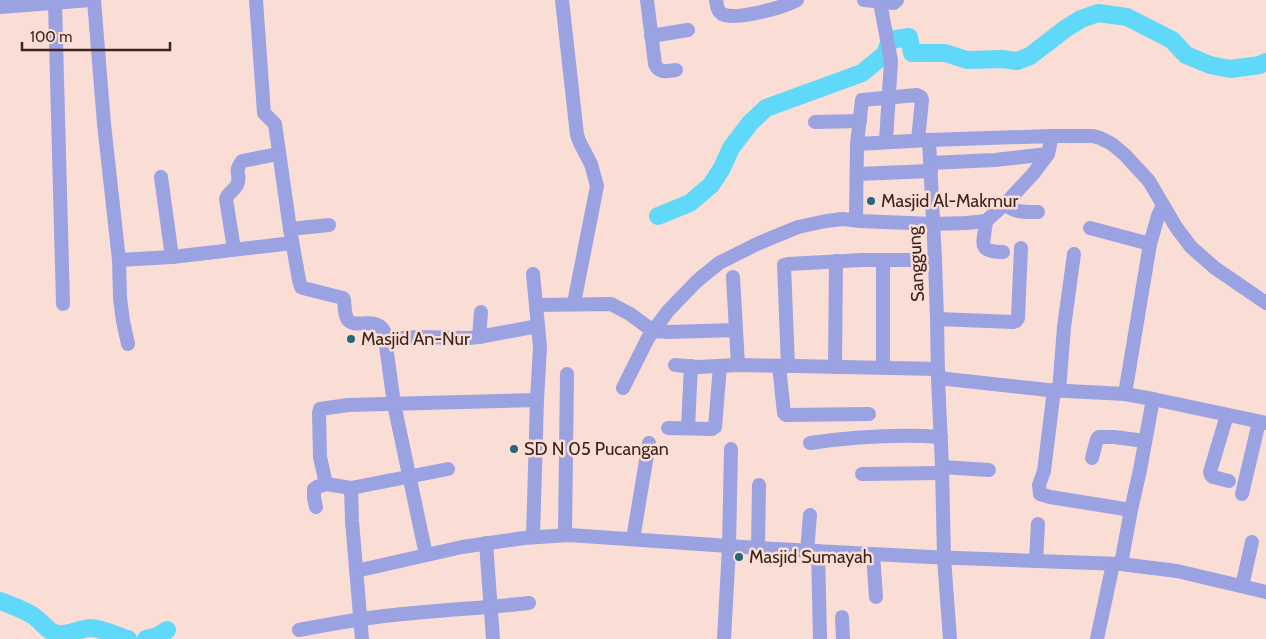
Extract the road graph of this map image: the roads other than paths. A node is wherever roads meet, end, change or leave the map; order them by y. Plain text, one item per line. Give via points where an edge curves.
1 (93, 0) edge
2 (256, 0) edge
3 (562, 0) edge
4 (647, 0) edge
5 (716, 0) edge
6 (797, 0) edge
7 (864, 0) edge
8 (897, 0) edge
9 (880, 2) junction
10 (55, 3) junction
11 (769, 5) edge
12 (0, 7) edge
13 (688, 30) dead end
14 (652, 36) junction
15 (676, 70) dead end
16 (888, 97) junction
17 (860, 121) junction
18 (815, 122) dead end
19 (1052, 136) junction
20 (923, 140) junction
21 (886, 141) junction
22 (857, 144) junction
23 (278, 154) junction
24 (1048, 154) junction
25 (931, 167) junction
26 (856, 174) junction
27 (161, 177) dead end
28 (1005, 204) junction
29 (1163, 205) junction
30 (1038, 212) dead end
31 (856, 220) junction
32 (986, 221) junction
33 (933, 224) junction
34 (329, 225) dead end
35 (1090, 228) dead end
36 (291, 236) junction
37 (1150, 244) junction
38 (1021, 248) dead end
39 (234, 249) junction
40 (1003, 252) dead end
41 (1074, 254) dead end
42 (172, 257) junction
43 (119, 260) junction
44 (883, 260) junction
45 (935, 260) junction
46 (836, 261) junction
47 (533, 274) dead end
48 (732, 277) dead end
49 (1266, 303) edge
50 (63, 304) dead end
51 (574, 304) junction
52 (536, 305) junction
53 (481, 312) dead end
54 (937, 319) junction
55 (538, 326) junction
56 (736, 330) junction
57 (654, 331) junction
58 (479, 338) junction
59 (384, 339) junction
60 (128, 344) dead end
61 (675, 365) dead end
62 (738, 365) junction
63 (691, 366) junction
64 (720, 366) junction
65 (784, 366) junction
66 (835, 366) junction
67 (883, 367) junction
68 (938, 373) junction
69 (567, 374) dead end
70 (623, 388) dead end
71 (1056, 391) junction
72 (1125, 394) junction
73 (1153, 399) junction
74 (537, 400) junction
75 (394, 404) junction
76 (869, 414) dead end
77 (1228, 415) junction
78 (1263, 423) edge
79 (668, 428) dead end
80 (688, 428) junction
81 (941, 437) junction
82 (1145, 441) junction
83 (810, 442) dead end
84 (649, 443) dead end
85 (731, 448) dead end
86 (1092, 458) dead end
87 (448, 469) dead end
88 (942, 470) junction
89 (989, 470) dead end
90 (862, 474) dead end
91 (408, 476) junction
92 (1229, 481) dead end
93 (326, 484) junction
94 (759, 485) dead end
95 (351, 488) junction
96 (1242, 494) dead end
97 (316, 507) dead end
98 (1131, 510) junction
99 (810, 515) dead end
100 (1038, 524) dead end
101 (570, 535) junction
102 (533, 537) junction
103 (633, 539) junction
104 (1252, 542) dead end
105 (486, 543) junction
106 (729, 547) junction
107 (758, 548) junction
108 (813, 551) junction
109 (873, 554) junction
110 (426, 555) junction
111 (944, 558) junction
112 (1036, 561) junction
113 (1117, 564) junction
114 (356, 571) junction
115 (1242, 586) junction
116 (1266, 592) edge
117 (876, 597) dead end
118 (529, 603) dead end
119 (490, 607) junction
120 (842, 617) dead end
121 (360, 619) junction
122 (299, 630) dead end
123 (362, 639) edge
124 (493, 639) edge
125 (724, 639) edge
126 (820, 639) edge
127 (843, 639) edge
128 (950, 639) edge
129 (1097, 639) edge

1 - 10 street
1 - 43 street
2 - 23 street via 264,113 275,124
3 - 51 street via 578,135 597,186
4 - 14 street
5 - 11 street via 722,14 733,16
6 - 11 street
7 - 9 street
8 - 9 street via 895,3
9 - 16 street via 891,61
10 - 12 street
10 - 50 street
13 - 14 street
14 - 15 street via 657,69 666,72
16 - 17 street via 862,100
16 - 20 street, Sanggung via 922,97
16 - 21 street
17 - 18 street
17 - 22 street
19 - 20 street
19 - 24 street
19 - 29 street via 1093,136 1112,144 1149,181
20 - 21 street
20 - 25 street, Sanggung
21 - 22 street
22 - 26 street
23 - 36 street
23 - 39 street via 242,161 237,168 238,183 226,199
24 - 25 street
24 - 28 street
25 - 26 street
25 - 33 street, Sanggung
26 - 31 street
27 - 42 street
28 - 30 street via 1016,211
28 - 32 street
29 - 37 street
29 - 49 street via 1180,234 1198,254
31 - 33 street
31 - 57 street via 826,220 798,228 720,263 691,287
32 - 33 street
32 - 40 street via 984,247 991,252
33 - 45 street, Sanggung
34 - 36 street
35 - 37 street
36 - 39 street
36 - 59 street via 301,287 341,296 349,322 379,325 384,331
37 - 72 street
38 - 54 street via 1016,321
39 - 42 street
41 - 71 street
42 - 43 street
43 - 60 street via 120,298
44 - 45 street
44 - 46 street
44 - 67 street
45 - 54 street, Sanggung
46 - 65 street via 784,265
46 - 66 street
47 - 52 street
48 - 56 street
51 - 52 street
51 - 57 street via 611,304
52 - 55 street
53 - 58 street
54 - 68 street, Sanggung
55 - 58 street
55 - 74 street
56 - 57 street
56 - 62 street
57 - 70 street via 640,351
58 - 59 street
59 - 75 street
61 - 63 street
62 - 64 street
62 - 65 street
63 - 64 street
63 - 80 street
64 - 80 street via 716,426 712,429
65 - 66 street
65 - 76 street via 786,415
66 - 67 street
67 - 68 street
68 - 71 street
68 - 81 street, Sanggung
69 - 101 street
71 - 72 street
71 - 98 street via 1040,494
72 - 73 street
73 - 77 street
73 - 82 street
74 - 75 street
74 - 102 street
75 - 91 street
75 - 93 street via 348,405 319,411 320,457
77 - 78 street
77 - 92 street via 1210,472 1213,477
78 - 96 street
79 - 80 street
81 - 83 street
81 - 88 street, Sanggung
82 - 86 street via 1100,436
82 - 98 street
84 - 103 street
85 - 106 street
87 - 91 street
88 - 89 street
88 - 90 street
88 - 111 street, Sanggung
91 - 95 street
91 - 110 street
93 - 95 street
93 - 97 street via 314,489
94 - 107 street
95 - 114 street
98 - 113 street
99 - 108 street
100 - 112 street
101 - 102 street
101 - 103 street
102 - 105 street
103 - 106 street
104 - 115 street
105 - 110 street
105 - 119 street
106 - 107 street
106 - 125 street
107 - 108 street
108 - 109 street
108 - 126 street
109 - 111 street
109 - 117 street
110 - 114 street
111 - 112 street
111 - 128 street, Sanggung
112 - 113 street
113 - 115 street via 1163,568
113 - 129 street
114 - 121 street
115 - 116 street
118 - 119 street
119 - 121 street
119 - 124 street
120 - 127 street
121 - 122 street
121 - 123 street

